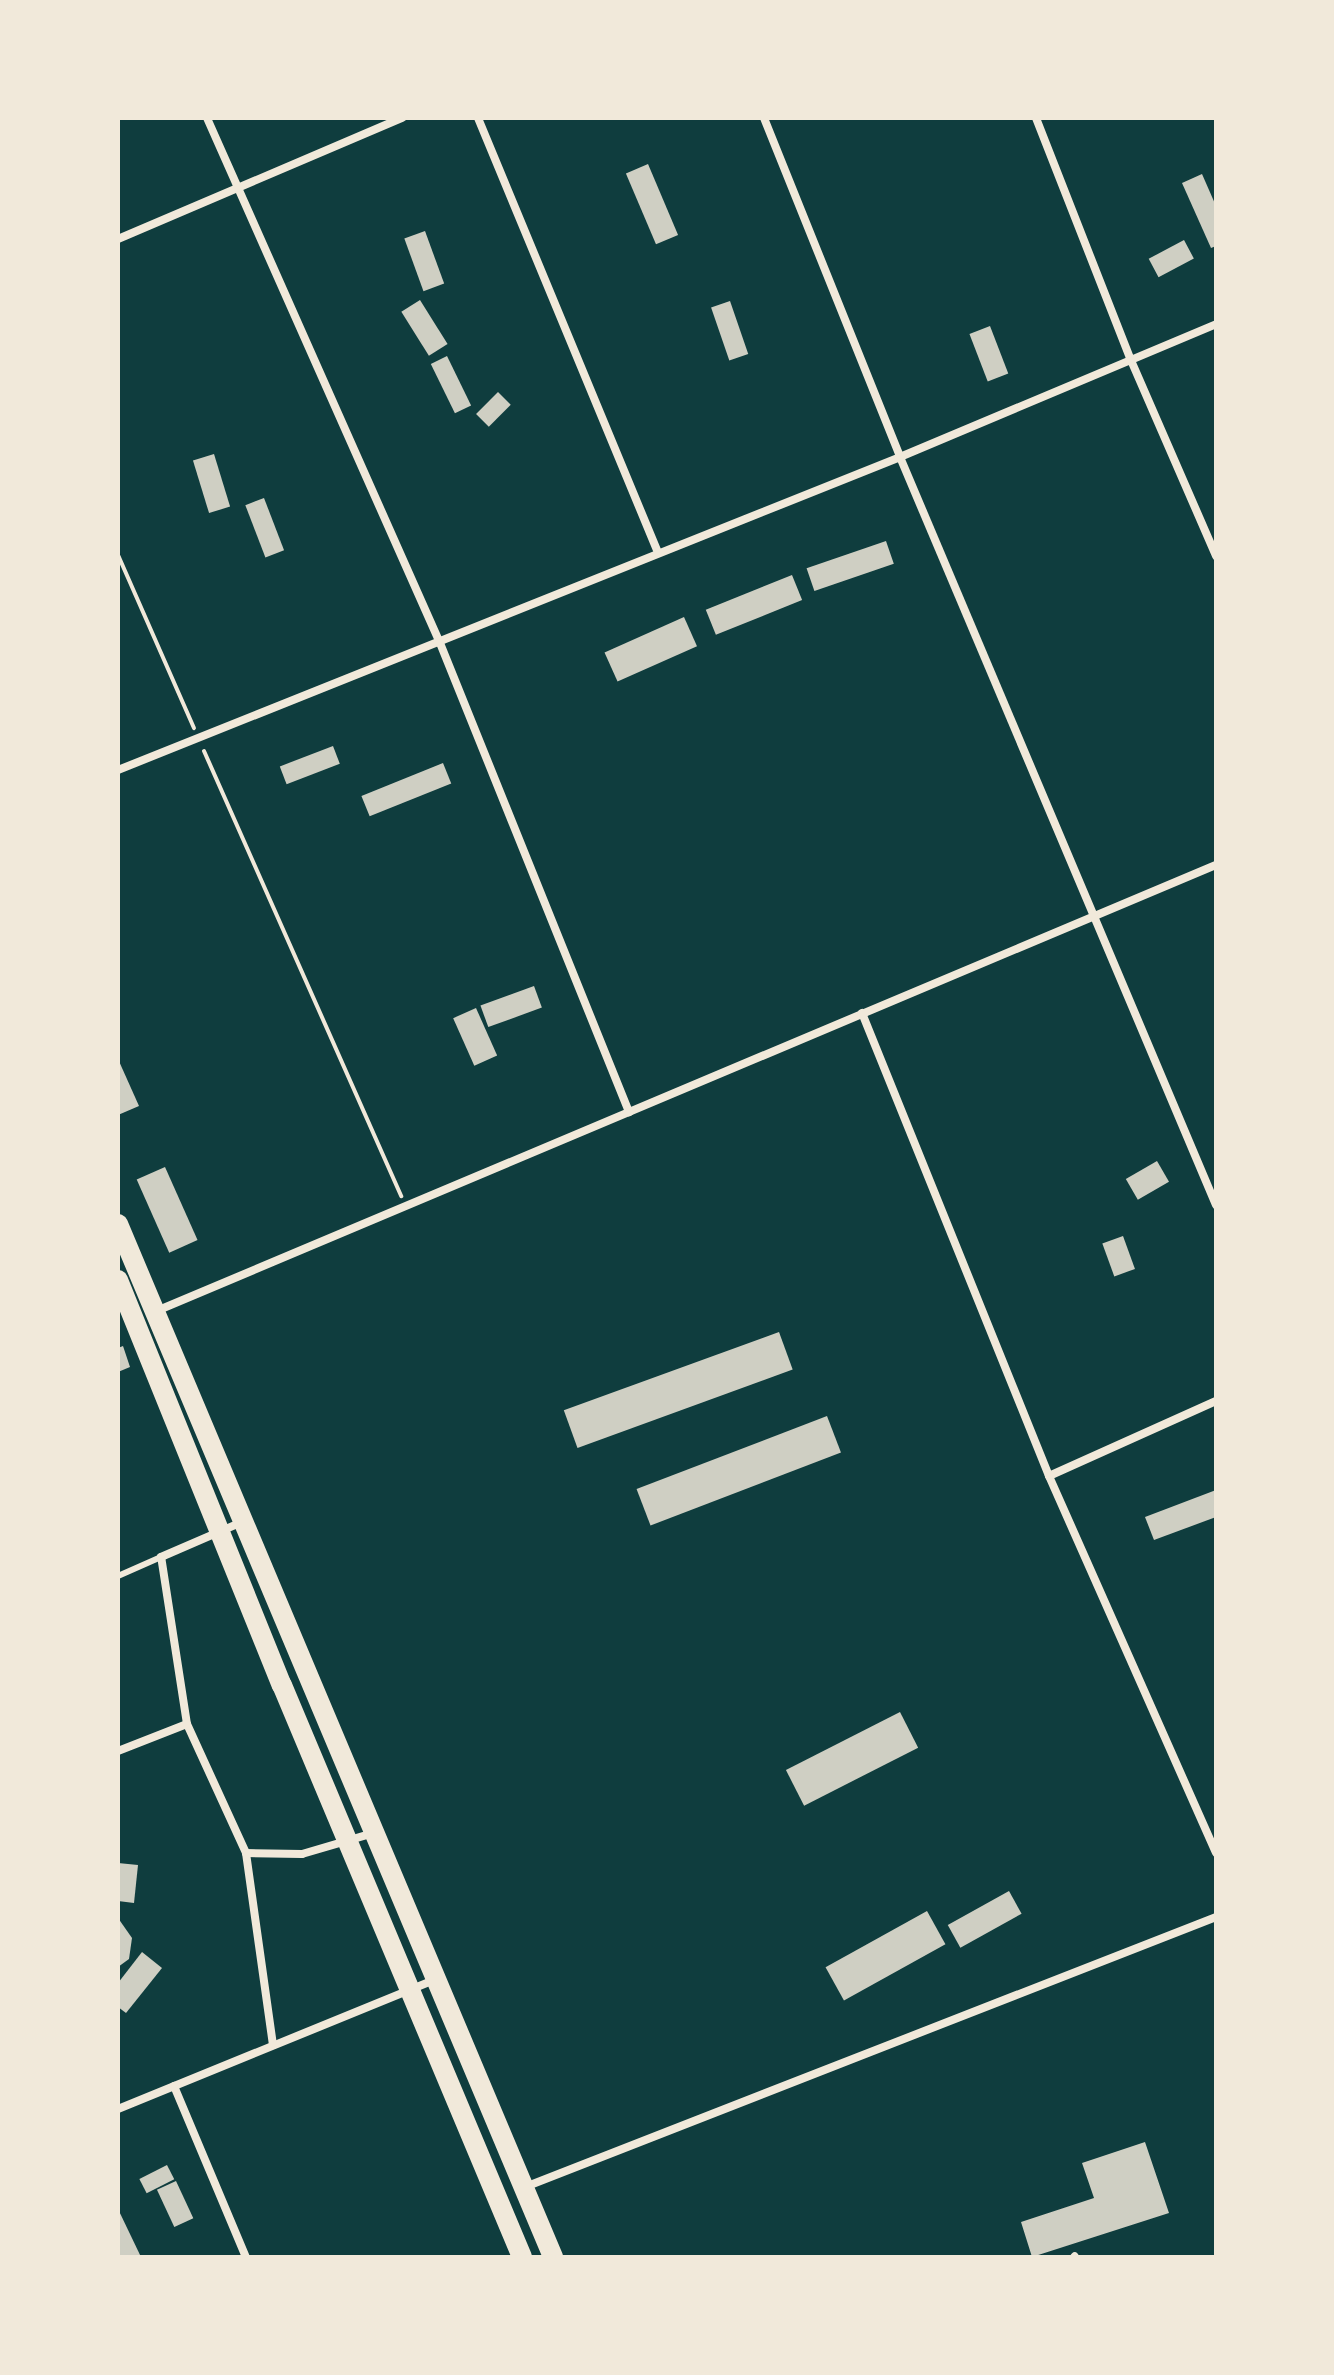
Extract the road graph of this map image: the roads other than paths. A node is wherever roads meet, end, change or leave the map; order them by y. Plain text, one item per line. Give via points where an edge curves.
1 (207, 118) edge
2 (402, 118) edge
3 (478, 118) edge
4 (764, 118) edge
5 (1036, 118) edge
6 (235, 187) junction
7 (118, 239) edge
8 (1216, 324) edge
9 (1130, 358) junction
10 (900, 457) junction
11 (658, 553) junction
12 (1216, 556) edge
13 (440, 643) junction
14 (118, 770) edge
15 (1216, 865) edge
16 (1092, 918) junction
17 (862, 1013) junction
18 (629, 1112) junction
19 (1216, 1205) edge
20 (118, 1224) edge
21 (118, 1280) edge
22 (155, 1311) junction
23 (131, 1322) junction
24 (1216, 1401) edge
25 (1049, 1476) junction
26 (244, 1522) junction
27 (220, 1530) junction
28 (161, 1557) junction
29 (118, 1576) edge
30 (187, 1724) junction
31 (118, 1751) edge
32 (375, 1833) junction
33 (348, 1843) junction
34 (246, 1853) junction
35 (1216, 1853) edge
36 (1216, 1917) edge
37 (437, 1979) junction
38 (411, 1989) junction
39 (273, 2045) junction
40 (174, 2086) junction
41 (118, 2109) edge
42 (524, 2187) junction
43 (246, 2257) edge
44 (522, 2257) edge
45 (553, 2257) edge

1 - 6 street
2 - 6 street
3 - 11 street
4 - 10 street
5 - 9 street
6 - 7 street
6 - 13 street
8 - 9 street
9 - 10 street
9 - 12 street
10 - 11 street
10 - 16 street
11 - 13 street
13 - 14 street
13 - 18 street
15 - 16 street
16 - 17 street
16 - 19 street
17 - 18 street
17 - 25 street
18 - 22 street
20 - 22 main road
21 - 23 main road
22 - 23 street
22 - 26 main road
23 - 27 main road
24 - 25 street
25 - 35 street
26 - 27 street
26 - 32 main road
27 - 28 street
27 - 33 main road
28 - 29 lane
28 - 30 street
30 - 31 street
30 - 34 street
32 - 33 street
32 - 37 main road
33 - 34 street via 302,1854
33 - 38 main road
34 - 39 street
36 - 42 street
37 - 38 street
37 - 42 main road
38 - 39 street
38 - 44 main road
39 - 40 street
40 - 41 street
40 - 43 street
42 - 45 main road

